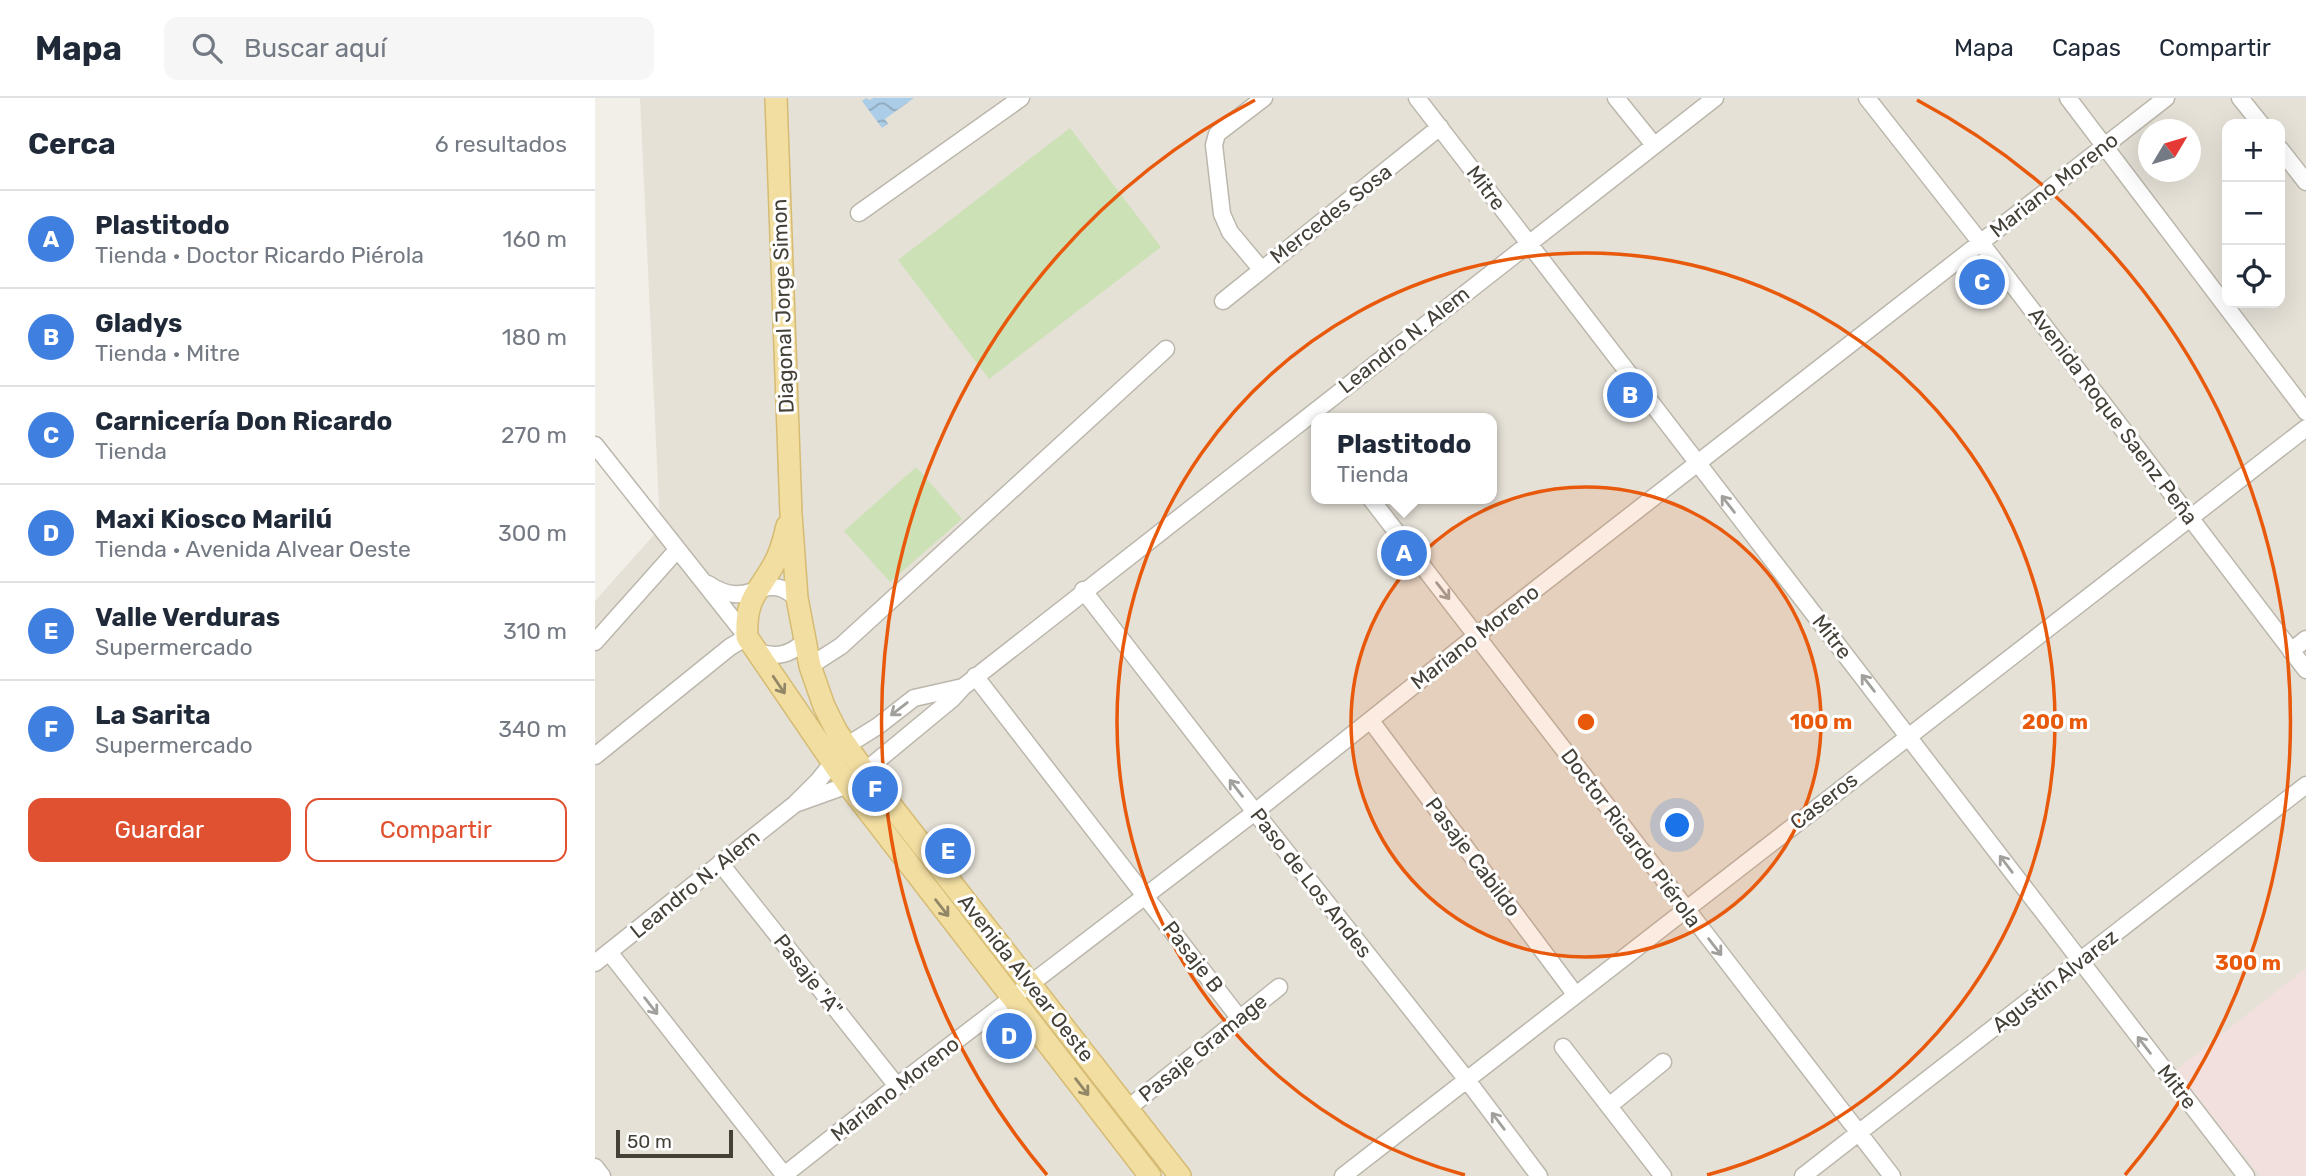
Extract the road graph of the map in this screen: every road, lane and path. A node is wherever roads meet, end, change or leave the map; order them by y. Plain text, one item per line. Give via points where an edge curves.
1 (776, 98) edge
2 (1021, 98) edge
3 (1264, 98) edge
4 (1417, 98) edge
5 (1616, 98) edge
6 (1715, 98) edge
7 (1867, 98) edge
8 (2068, 98) edge
9 (2166, 98) edge
10 (2241, 98) edge
11 (2257, 119) edge
12 (1440, 127) junction
13 (1654, 145) junction
14 (2104, 146) junction
15 (2285, 155) edge
16 (2306, 182) edge
17 (859, 213) dead end
18 (1528, 243) junction
19 (1981, 243) junction
20 (1261, 269) junction
21 (1223, 301) dead end
22 (1165, 349) dead end
23 (2306, 412) edge
24 (1306, 416) junction
25 (1311, 422) edge
26 (2306, 428) edge
27 (595, 445) edge
28 (1697, 465) junction
29 (1375, 504) edge
30 (791, 514) junction
31 (2190, 517) junction
32 (677, 550) junction
33 (698, 576) junction
34 (1083, 590) junction
35 (755, 593) junction
36 (797, 598) junction
37 (1477, 635) junction
38 (2306, 639) edge
39 (805, 641) junction
40 (595, 642) edge
41 (752, 644) junction
42 (2291, 651) junction
43 (810, 666) junction
44 (2306, 670) edge
45 (969, 681) junction
46 (1371, 721) junction
47 (1908, 735) junction
48 (846, 746) junction
49 (595, 756) edge
50 (832, 763) junction
51 (865, 772) junction
52 (848, 785) junction
53 (2306, 785) edge
54 (795, 804) junction
55 (1255, 812) junction
56 (720, 863) junction
57 (1146, 896) junction
58 (1686, 910) junction
59 (609, 952) junction
60 (2079, 961) junction
61 (595, 963) edge
62 (1030, 985) junction
63 (1279, 987) dead end
64 (1575, 993) junction
65 (1013, 999) junction
66 (1240, 1019) junction
67 (1563, 1047) dead end
68 (1663, 1062) dead end
69 (1467, 1080) junction
70 (897, 1086) junction
71 (1609, 1106) junction
72 (1127, 1109) junction
73 (1859, 1133) junction
74 (595, 1167) edge
75 (602, 1176) edge
76 (785, 1176) edge
77 (1150, 1176) edge
78 (1180, 1176) edge
79 (1343, 1176) edge
80 (1539, 1176) edge
81 (1663, 1176) edge
82 (1803, 1176) edge
83 (1892, 1176) edge
84 (2246, 1176) edge

1 - 30 main road, Diagonal Jorge Simon
2 - 17 street
3 - 20 street via 1217,134 1214,145 1222,214 1230,232
4 - 12 street, Mitre
5 - 13 street
6 - 13 street, Leandro N. Alem
7 - 19 street, Avenida Roque Saenz Peña
8 - 14 street
9 - 14 street, Mariano Moreno
10 - 11 street
12 - 18 street, Mitre
12 - 20 street, Mercedes Sosa
13 - 18 street, Leandro N. Alem
14 - 19 street, Mariano Moreno
14 - 23 street
15 - 16 street
18 - 24 street, Leandro N. Alem
18 - 28 street, Mitre
19 - 28 street, Mariano Moreno
19 - 31 street, Avenida Roque Saenz Peña
20 - 21 street, Mercedes Sosa
22 - 43 street via 841,646
24 - 25 street
24 - 34 street, Leandro N. Alem
26 - 31 street, Caseros
27 - 32 street
28 - 37 street, Mariano Moreno
47 -> 28 street, Mitre
29 -> 37 street, Doctor Ricardo Piérola
30 - 35 main road via 780,552
30 - 36 main road, Avenida Alvear Oeste
31 - 42 street, Avenida Roque Saenz Peña
31 - 47 street, Caseros
32 - 33 street
32 - 40 street
33 - 35 street via 731,594
33 - 41 street
34 - 45 street, Leandro N. Alem
55 -> 34 street, Paso de Los Andes
35 - 36 street via 781,588
35 - 41 main road via 748,611
36 - 39 main road, Avenida Alvear Oeste
37 - 46 street, Mariano Moreno
37 - 58 street, Doctor Ricardo Piérola
38 - 42 street
39 - 41 street via 795,651 771,657
39 - 43 main road, Avenida Alvear Oeste
41 - 49 street via 730,647
41 -> 50 main road, Avenida Alvear Oeste
42 - 44 street, Avenida Roque Saenz Peña
43 - 48 main road, Avenida Alvear Oeste via 824,706
45 -> 48 street, Leandro N. Alem via 914,698
45 - 51 street, Leandro N. Alem
45 - 57 street, Pasaje B
46 - 55 street, Mariano Moreno
46 - 64 street, Pasaje Cabildo
47 - 58 street, Caseros
60 -> 47 street, Mitre
48 - 50 street, Leandro N. Alem
48 - 51 main road, Avenida Alvear Oeste
50 - 52 main road, Avenida Alvear Oeste
50 - 54 street, Leandro N. Alem
51 - 52 street, Leandro N. Alem
51 - 62 main road, Avenida Alvear Oeste
52 - 54 street, Leandro N. Alem
52 -> 65 main road, Avenida Alvear Oeste
53 - 60 street, Agustín Alvarez
54 - 56 street, Leandro N. Alem
55 - 57 street, Mariano Moreno
55 - 69 street, Paso de Los Andes
56 - 59 street, Leandro N. Alem
56 - 70 street, Pasaje "A"
57 - 62 street, Mariano Moreno
57 - 66 street, Pasaje B
58 - 64 street, Caseros
58 -> 73 street, Doctor Ricardo Piérola
59 - 61 street, Leandro N. Alem
59 -> 76 street
60 - 73 street, Agustín Alvarez
84 -> 60 street, Mitre
62 - 65 street, Mariano Moreno
62 - 72 main road, Avenida Alvear Oeste
63 - 66 street, Pasaje Gramage
64 - 69 street, Caseros
65 - 70 street, Mariano Moreno
65 -> 77 main road, Avenida Alvear Oeste
66 - 72 street, Pasaje Gramage
67 - 71 street
68 - 71 street
69 - 79 street, Caseros
80 -> 69 street, Paso de Los Andes
70 - 76 street, Mariano Moreno
71 - 81 street
72 - 78 main road, Avenida Alvear Oeste
73 - 82 street, Agustín Alvarez
73 - 83 street, Doctor Ricardo Piérola
74 - 75 street

